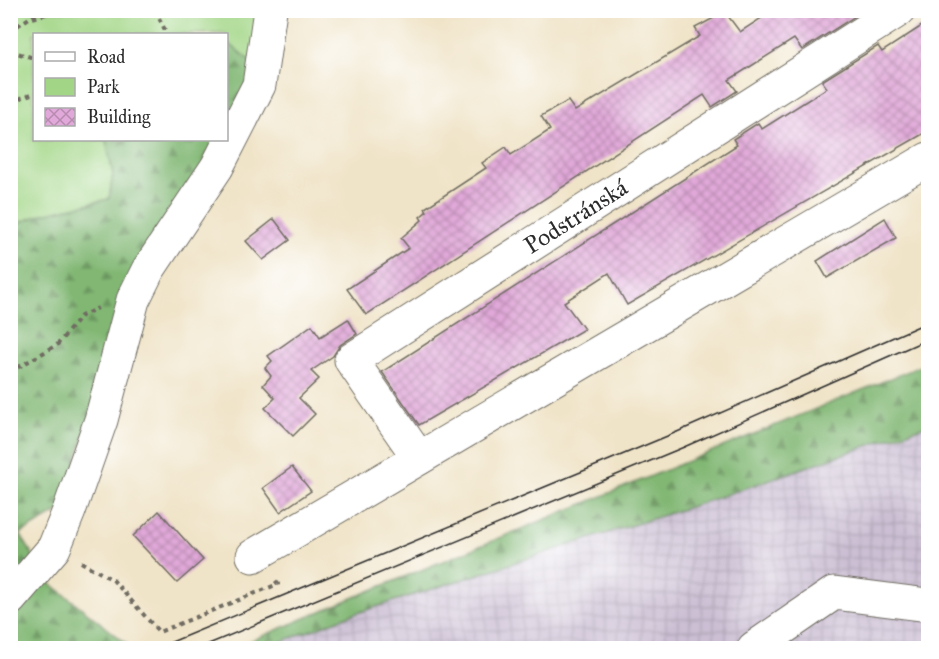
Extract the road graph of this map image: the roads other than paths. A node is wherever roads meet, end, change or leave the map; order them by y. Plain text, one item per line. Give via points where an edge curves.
1 (270, 10) edge
2 (899, 10) edge
3 (928, 159) edge
4 (419, 458) junction
5 (254, 556) road end
6 (10, 599) edge
7 (928, 605) edge
8 (754, 648) edge

1 - 6 street via 259,85 217,167 132,300 101,420 54,548
2 - 4 street, Podstránská via 351,360
3 - 4 street
4 - 5 street
7 - 8 street via 834,593

